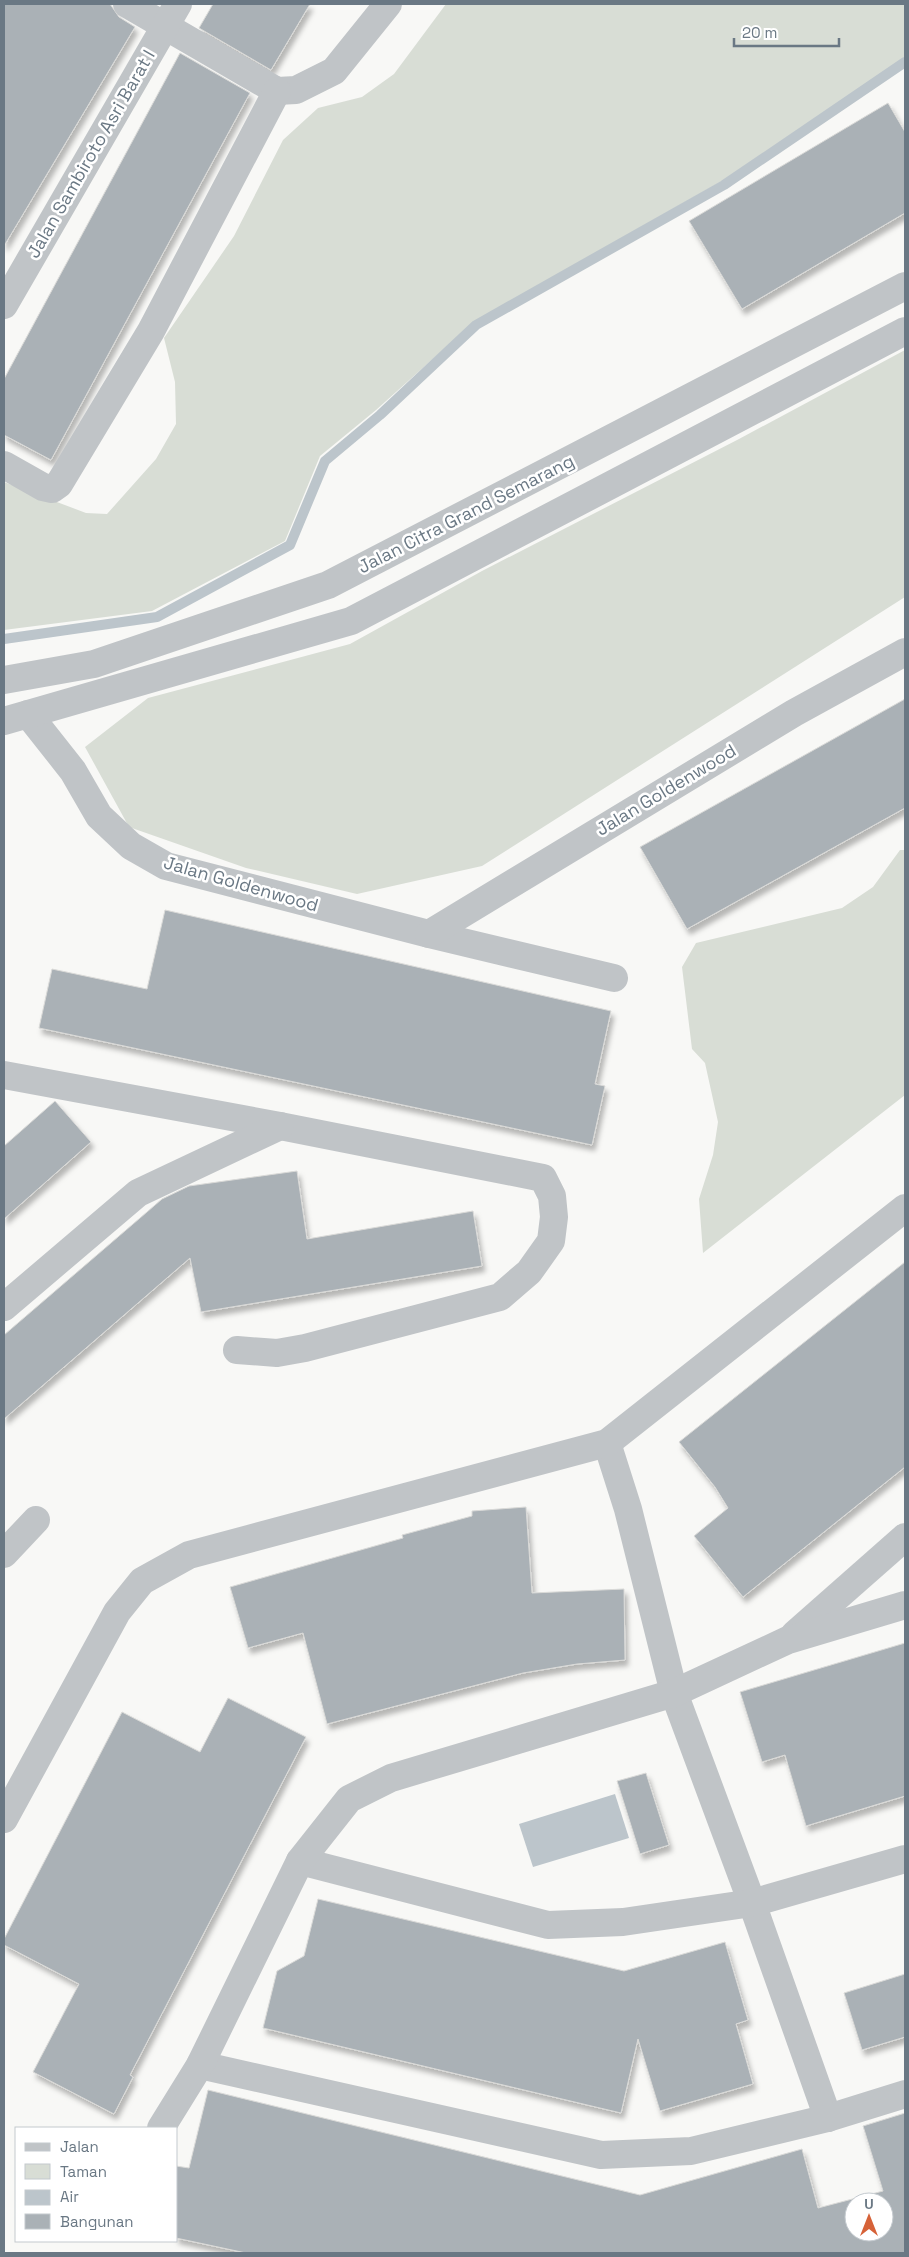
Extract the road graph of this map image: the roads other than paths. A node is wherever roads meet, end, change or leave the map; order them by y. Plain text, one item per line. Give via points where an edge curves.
1 (127, 4) edge
2 (388, 4) edge
3 (172, 15) edge
4 (277, 91) junction
5 (905, 286) edge
6 (4, 305) edge
7 (905, 331) edge
8 (4, 465) edge
9 (905, 652) edge
10 (94, 664) junction
11 (4, 680) edge
12 (103, 692) junction
13 (16, 718) edge
14 (429, 934) junction
15 (614, 978) dead end
16 (4, 1075) edge
17 (280, 1126) junction
18 (905, 1208) edge
19 (4, 1308) edge
20 (237, 1350) dead end
21 (607, 1443) junction
22 (36, 1520) dead end
23 (905, 1536) edge
24 (4, 1554) edge
25 (905, 1605) edge
26 (788, 1640) junction
27 (674, 1693) junction
28 (4, 1819) edge
29 (905, 1859) edge
30 (300, 1861) junction
31 (752, 1903) junction
32 (200, 2065) junction
33 (905, 2094) edge
34 (828, 2118) junction
35 (162, 2127) edge

1 - 3 street
2 - 4 street via 334,71 296,90
3 - 4 street
3 - 6 street, Jalan Sambiroto Asri Barat I
4 - 8 street via 151,331 59,484 52,489 43,487
5 - 10 street, Jalan Citra Grand Semarang via 328,585
7 - 12 street via 351,621
9 - 14 street, Jalan Goldenwood via 794,712
10 - 11 street, Jalan Citra Grand Semarang
10 - 12 street
12 - 13 street
13 - 14 street, Jalan Goldenwood via 73,771 99,816 131,846 166,866
14 - 15 street, Jalan Goldenwood
16 - 17 street
17 - 19 street via 138,1193
17 - 20 street via 543,1178 552,1196 551,1241 529,1272 500,1297 305,1348 277,1353
18 - 21 street
21 - 27 street via 628,1509
21 - 28 street via 189,1555 142,1581 117,1612
22 - 24 street
23 - 26 street
25 - 26 street
26 - 27 street
27 - 30 street via 391,1778 349,1799
27 - 31 street
29 - 31 street
30 - 31 street via 548,1925 623,1922
30 - 32 street
31 - 34 street
32 - 34 street via 601,2155 691,2151
32 - 35 street
33 - 34 street

